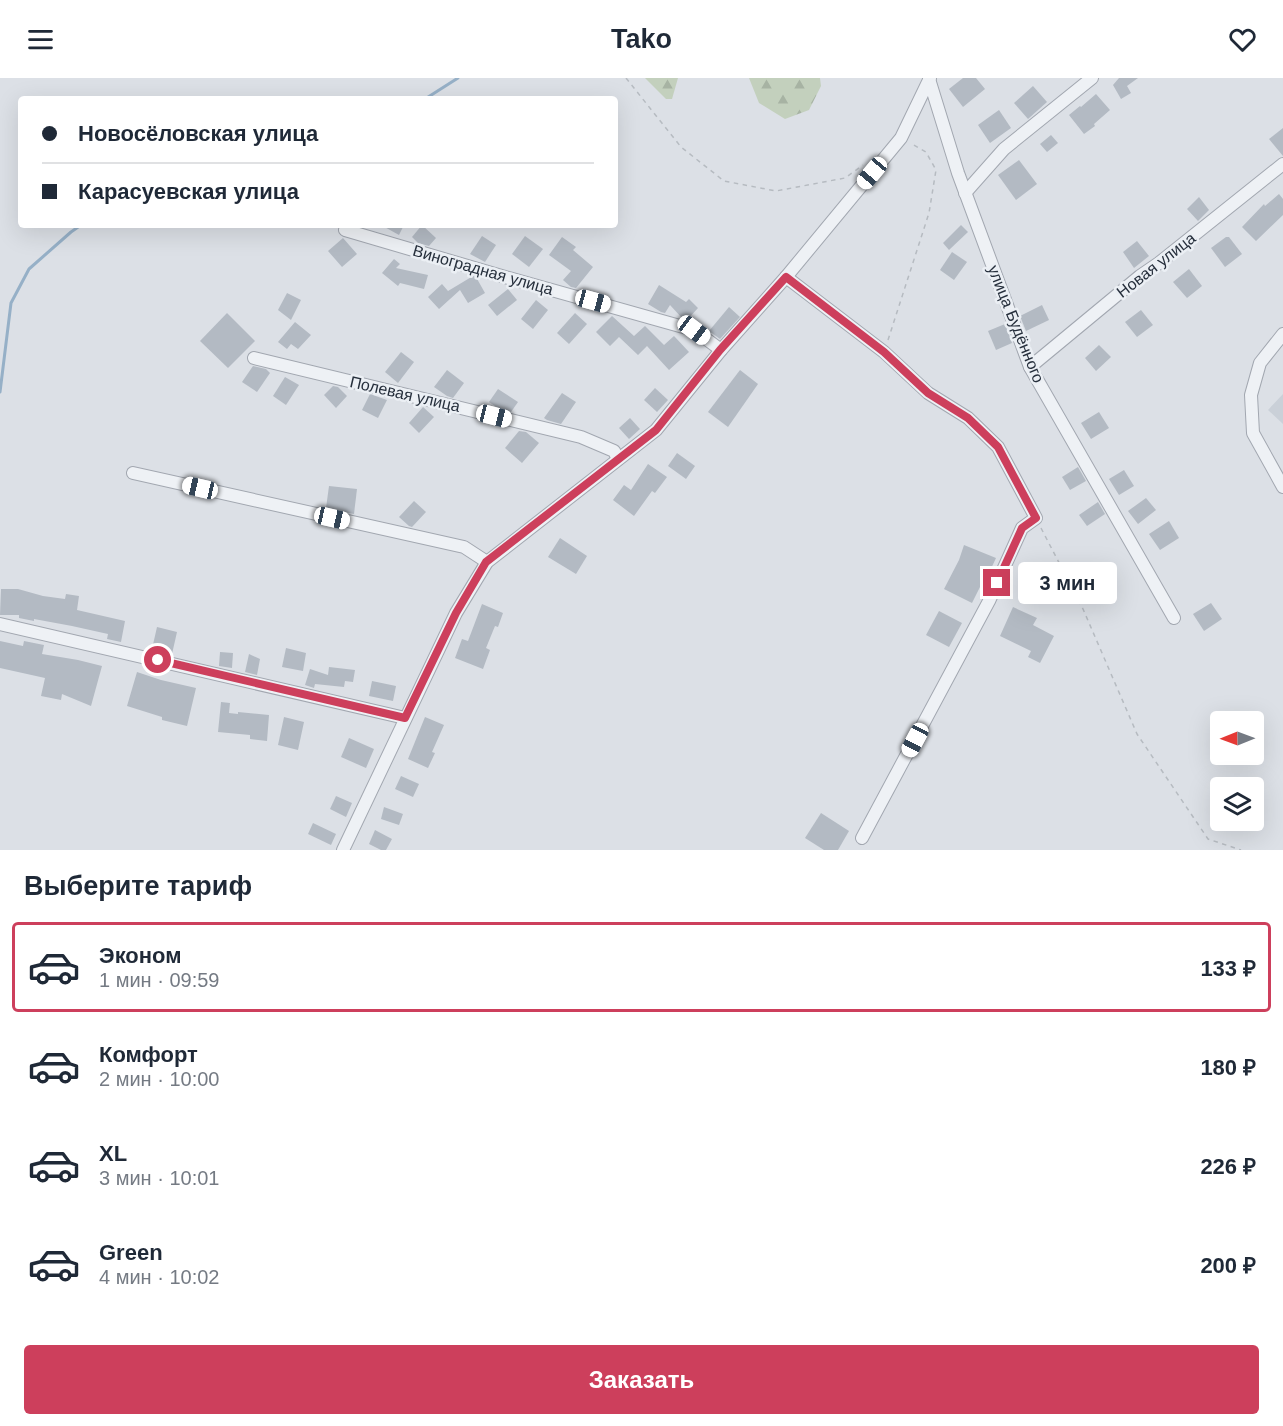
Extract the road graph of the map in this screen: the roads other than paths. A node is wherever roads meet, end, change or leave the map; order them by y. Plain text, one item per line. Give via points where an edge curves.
1 (929, 78) edge
2 (1092, 78) edge
3 (1283, 164) edge
4 (965, 193) junction
5 (345, 230) dead end
6 (786, 277) junction
7 (1283, 334) edge
8 (720, 350) junction
9 (254, 358) dead end
10 (1030, 367) junction
11 (618, 459) junction
12 (134, 473) dead end
13 (1283, 487) edge
14 (486, 562) junction
15 (1174, 618) dead end
16 (0, 624) edge
17 (405, 718) junction
18 (862, 838) dead end
19 (343, 850) edge

1 - 4 street, улица Будённого
1 - 6 street via 901,138
2 - 4 street via 1004,149
3 - 10 street, Новая улица
4 - 10 street, улица Будённого
5 - 8 street, Виноградная улица via 694,330
6 - 8 street
6 - 18 street via 884,352 928,393 968,418 998,447 1036,518 1022,528 989,602
7 - 13 street via 1260,363 1251,395 1253,433
8 - 11 street via 656,430
9 - 11 street, Полевая улица via 581,436 614,451
10 - 15 street, улица Будённого
11 - 14 street
12 - 14 street via 464,548
14 - 17 street via 456,613
16 - 17 street
17 - 19 street

